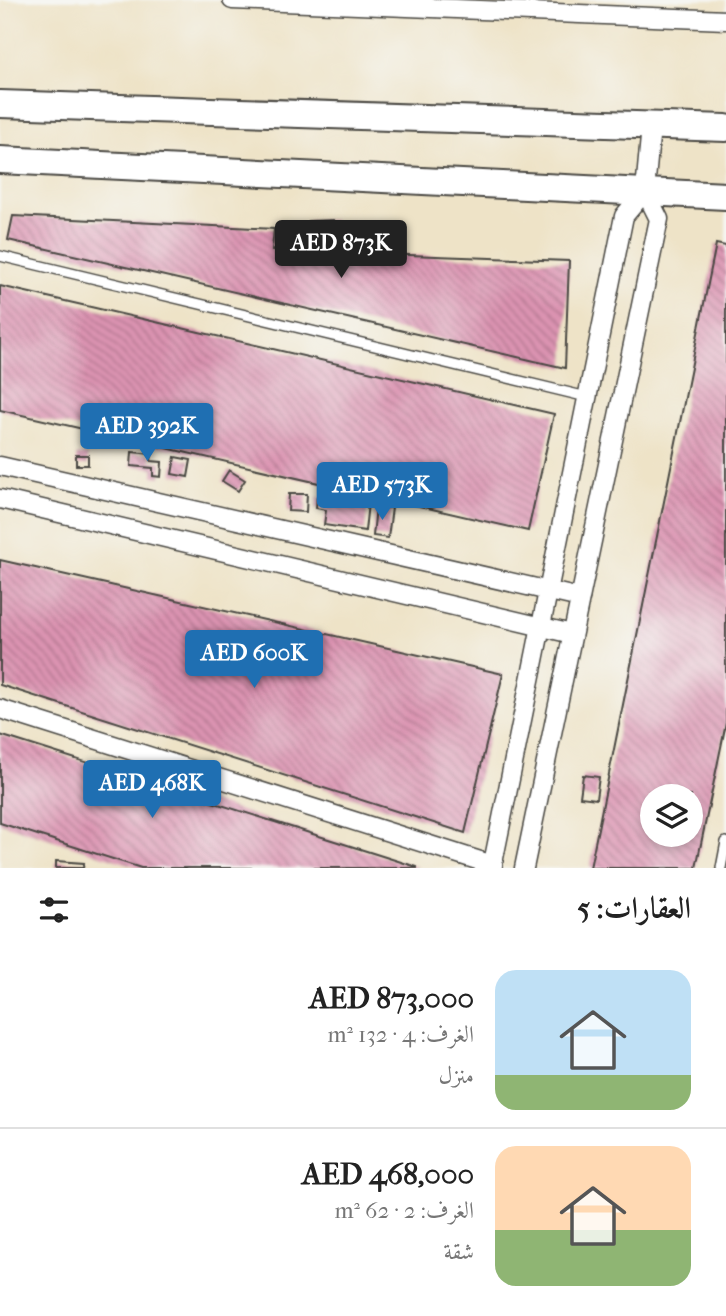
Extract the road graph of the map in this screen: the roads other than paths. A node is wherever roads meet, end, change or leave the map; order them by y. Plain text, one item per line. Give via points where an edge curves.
1 (232, 0) edge
2 (726, 20) edge
3 (0, 104) edge
4 (650, 126) junction
5 (726, 128) edge
6 (0, 160) edge
7 (645, 191) junction
8 (726, 196) edge
9 (0, 256) edge
10 (587, 397) junction
11 (0, 466) edge
12 (0, 499) edge
13 (548, 590) junction
14 (580, 598) junction
15 (541, 626) junction
16 (572, 634) junction
17 (0, 709) edge
18 (726, 842) edge
19 (492, 867) edge
20 (524, 868) edge
21 (721, 868) edge

1 - 2 street
3 - 4 main road
4 - 5 main road
4 - 7 street
6 - 7 main road
7 - 8 main road
7 - 10 street via 624,216
7 - 14 street via 659,219
9 - 10 lane
10 - 13 street
11 - 13 street
12 - 15 street
13 - 14 street
13 - 15 street
14 - 16 street
15 - 16 street
15 - 19 street
16 - 20 street
17 - 19 street
18 - 21 lane

